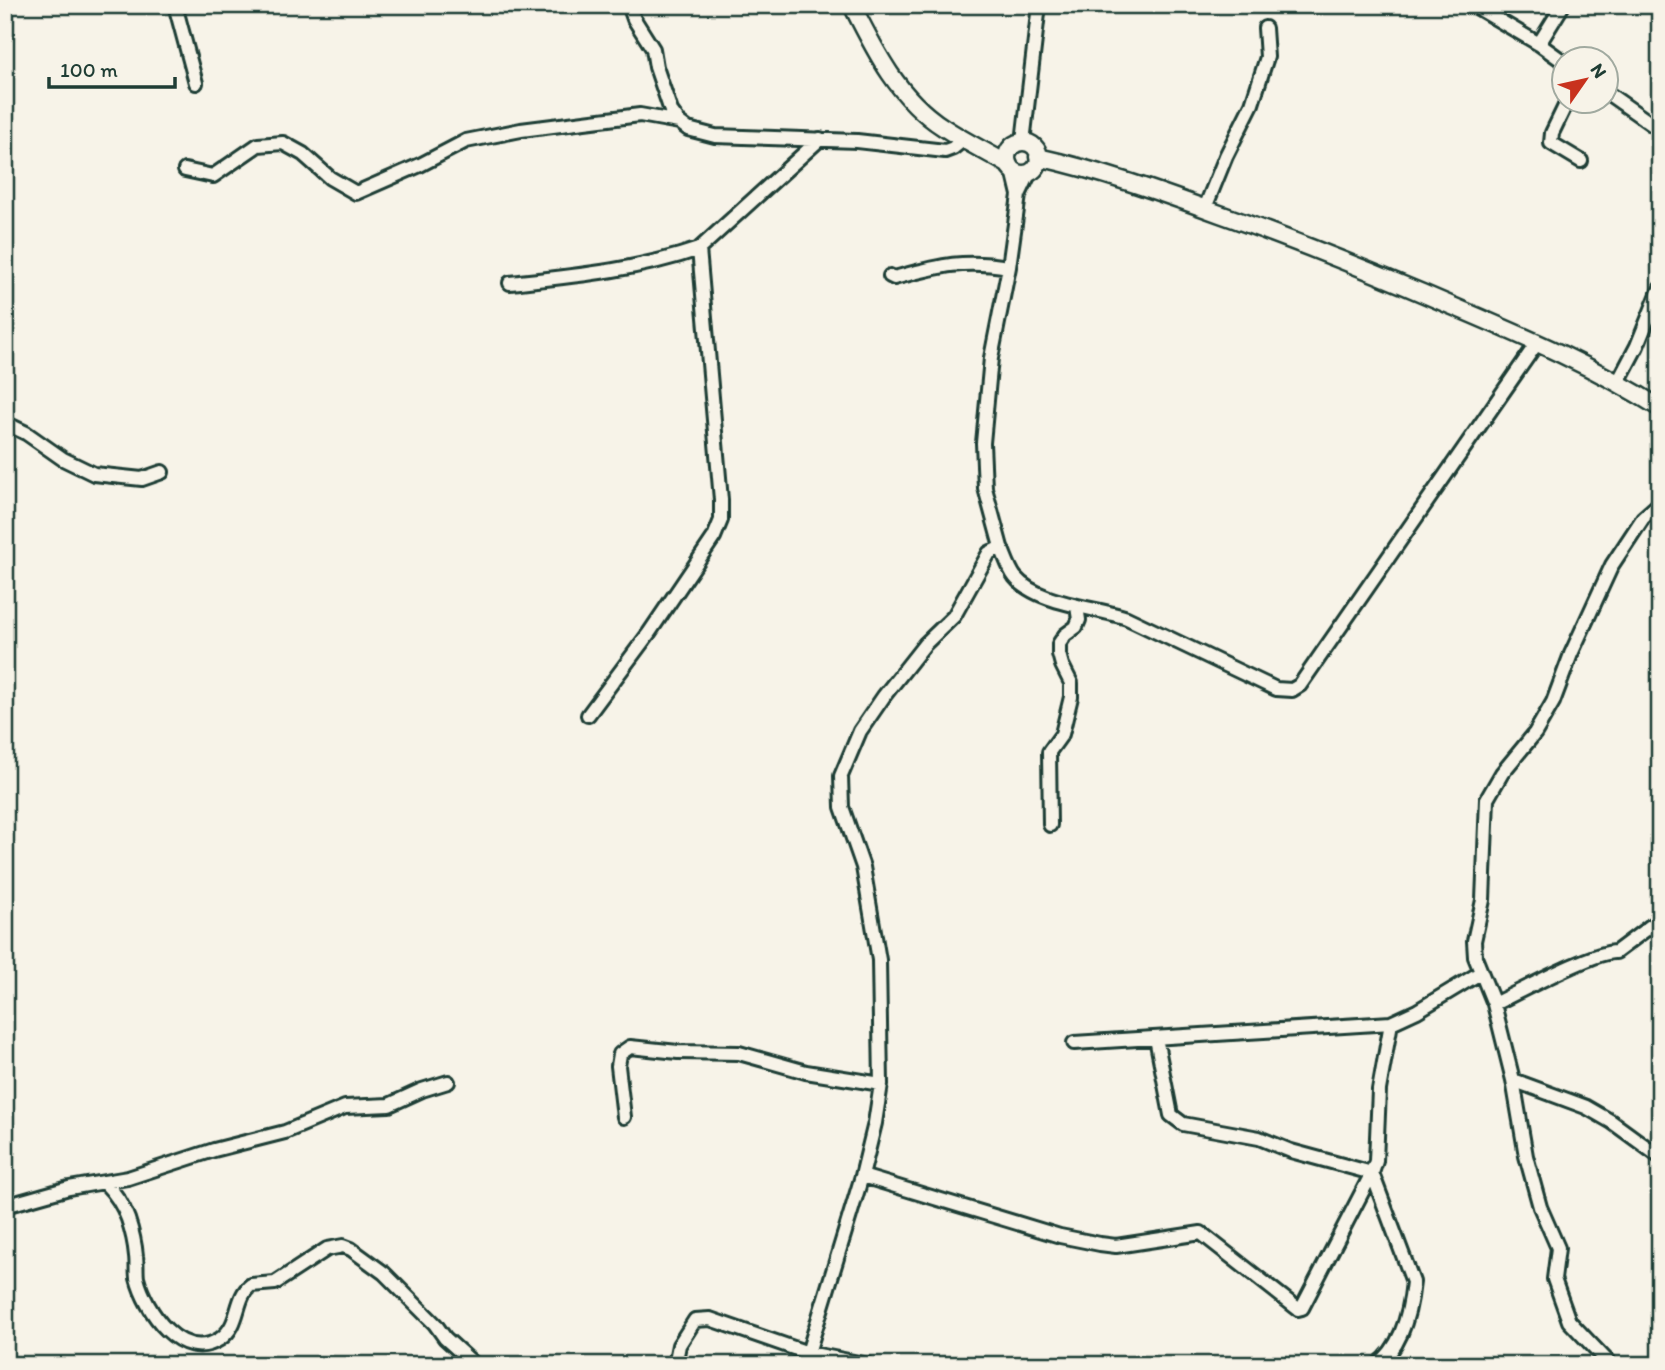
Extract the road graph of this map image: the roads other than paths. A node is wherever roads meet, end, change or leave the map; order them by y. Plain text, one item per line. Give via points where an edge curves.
1 (175, 5) edge
2 (629, 5) edge
3 (852, 5) edge
4 (1039, 5) edge
5 (1473, 5) edge
6 (1563, 5) edge
7 (1265, 28) dead end
8 (1539, 44) junction
9 (1550, 52) edge
10 (196, 83) dead end
11 (1620, 102) edge
12 (1560, 116) edge
13 (679, 122) junction
14 (1660, 130) edge
15 (820, 139) junction
16 (967, 140) junction
17 (1018, 144) junction
18 (1038, 157) junction
19 (1581, 161) dead end
20 (1011, 168) junction
21 (185, 170) dead end
22 (1030, 172) junction
23 (1018, 195) junction
24 (1205, 208) junction
25 (699, 249) junction
26 (1009, 267) junction
27 (890, 276) dead end
28 (510, 283) dead end
29 (1660, 289) edge
30 (1537, 343) junction
31 (1618, 382) junction
32 (1660, 408) edge
33 (5, 423) edge
34 (162, 472) dead end
35 (1660, 503) edge
36 (1001, 547) junction
37 (1077, 606) junction
38 (587, 715) dead end
39 (1050, 825) dead end
40 (1660, 919) edge
41 (1480, 973) junction
42 (1494, 1004) junction
43 (1391, 1023) junction
44 (1156, 1038) junction
45 (1074, 1043) dead end
46 (1513, 1080) junction
47 (448, 1082) dead end
48 (881, 1084) junction
49 (625, 1117) dead end
50 (1660, 1157) edge
51 (1372, 1173) junction
52 (862, 1176) junction
53 (105, 1183) junction
54 (5, 1206) edge
55 (807, 1359) edge
56 (475, 1365) edge
57 (675, 1365) edge
58 (869, 1365) edge
59 (1377, 1365) edge
60 (1611, 1365) edge

1 - 10 street
2 - 13 street via 653,49 668,102
3 - 16 main road via 894,81 924,112
4 - 17 street
5 - 8 street
6 - 8 street
7 - 24 street via 1267,57 1252,104
8 - 9 street
11 - 14 street
12 - 19 street via 1551,143
13 - 15 street via 688,130 715,136
13 - 21 street via 640,115 466,141 356,193 283,144 258,145 213,176
15 - 16 street via 945,151
15 - 25 street
16 - 17 main road
16 - 20 main road
17 - 18 main road via 1035,148
17 - 20 main road via 1008,153
18 - 22 main road
18 - 24 main road via 1089,168
20 - 22 main road
20 - 23 street
22 - 23 street
23 - 26 street
24 - 30 main road via 1367,269
25 - 28 street via 612,271
25 - 38 street via 721,520 649,634
26 - 27 street via 979,262 947,264
26 - 36 street via 991,358 983,443 985,488
29 - 31 street
30 - 31 main road
30 - 37 street via 1300,685 1292,690 1276,689 1127,618
31 - 32 main road
33 - 34 street via 94,474 142,479
35 - 41 street via 1643,518 1612,565 1553,702 1486,799 1483,900 1474,941
36 - 37 street via 1014,576 1023,584
36 - 48 street via 989,553 954,616 884,696 860,731 841,776 842,807 863,867 879,960
37 - 39 street via 1076,627 1059,643 1071,697 1062,734 1049,752
40 - 42 street via 1616,952 1589,959
41 - 42 street
41 - 43 street
42 - 46 street
43 - 44 street
43 - 51 street
44 - 45 street
44 - 51 street via 1171,1115 1183,1124 1259,1138
46 - 50 street via 1586,1107
46 - 60 street via 1526,1156 1540,1207 1558,1248 1554,1279 1569,1321
47 - 53 street via 389,1105 345,1107 285,1132
48 - 49 street via 806,1072 739,1053 630,1046 620,1054 618,1066
48 - 52 street
51 - 52 street via 1298,1309 1201,1233 1124,1245 1100,1244
51 - 59 street via 1413,1282 1397,1345
52 - 55 street
53 - 54 street
53 - 56 street via 127,1216 142,1292 179,1341 205,1343 222,1338 251,1284 275,1283 327,1249 343,1246 383,1273
55 - 57 street via 710,1319 695,1320 679,1345
55 - 58 street

